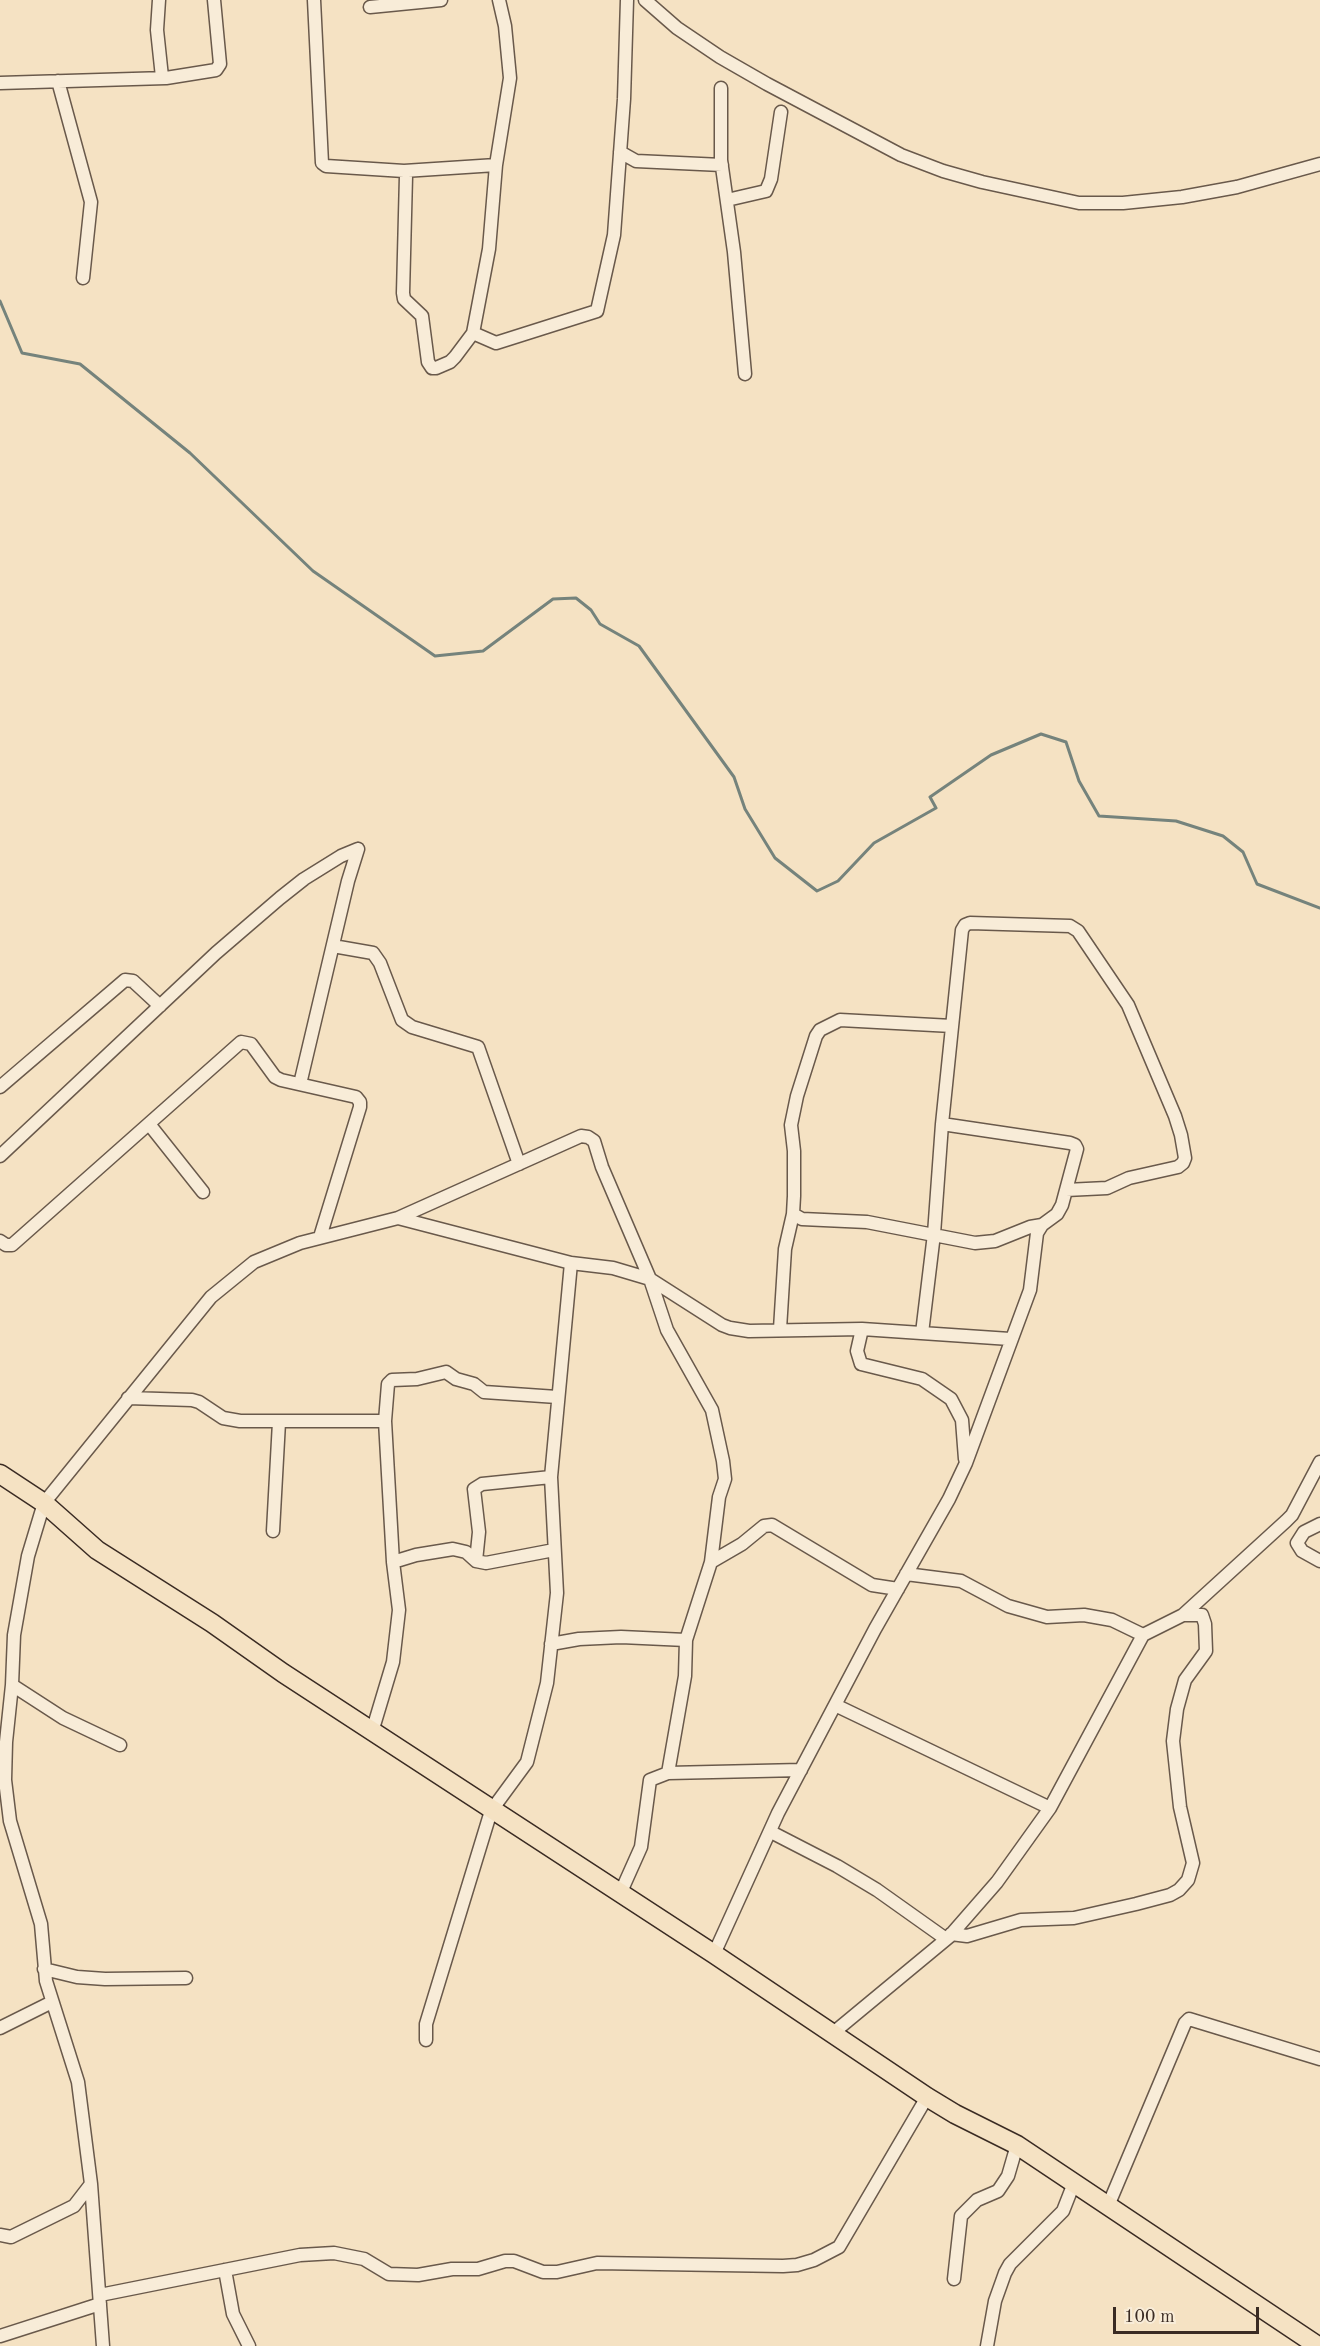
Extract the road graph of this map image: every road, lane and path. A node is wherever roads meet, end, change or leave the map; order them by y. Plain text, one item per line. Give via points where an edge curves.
1 (159, 0) edge
2 (214, 0) edge
3 (314, 0) edge
4 (441, 0) edge
5 (499, 0) edge
6 (627, 0) edge
7 (645, 0) edge
8 (370, 7) dead end
9 (162, 77) junction
10 (58, 81) junction
11 (0, 82) edge
12 (721, 88) dead end
13 (781, 112) dead end
14 (620, 152) junction
15 (1320, 164) edge
16 (496, 165) junction
17 (722, 165) junction
18 (404, 171) junction
19 (726, 200) junction
20 (83, 278) dead end
21 (473, 333) junction
22 (745, 374) dead end
23 (333, 946) junction
24 (160, 1006) junction
25 (952, 1026) junction
26 (300, 1084) junction
27 (0, 1087) edge
28 (149, 1124) junction
29 (942, 1124) junction
30 (0, 1156) edge
31 (519, 1164) junction
32 (1066, 1190) junction
33 (203, 1192) dead end
34 (793, 1214) junction
35 (398, 1218) junction
36 (1042, 1226) junction
37 (934, 1234) junction
38 (320, 1237) junction
39 (0, 1241) edge
40 (571, 1263) junction
41 (650, 1279) junction
42 (780, 1329) junction
43 (862, 1329) junction
44 (922, 1333) junction
45 (1010, 1339) junction
46 (556, 1397) junction
47 (128, 1398) junction
48 (386, 1421) junction
49 (279, 1422) junction
50 (1320, 1462) edge
51 (966, 1463) junction
52 (0, 1473) edge
53 (551, 1477) junction
54 (44, 1503) junction
55 (1320, 1524) edge
56 (273, 1531) dead end
57 (554, 1550) junction
58 (476, 1561) junction
59 (1320, 1561) edge
60 (393, 1562) junction
61 (711, 1562) junction
62 (906, 1574) junction
63 (872, 1585) junction
64 (898, 1589) junction
65 (887, 1608) junction
66 (1183, 1615) junction
67 (1143, 1635) junction
68 (686, 1640) junction
69 (551, 1644) junction
70 (12, 1685) junction
71 (835, 1705) junction
72 (372, 1731) junction
73 (3, 1742) edge
74 (120, 1744) dead end
75 (801, 1770) junction
76 (668, 1773) junction
77 (1050, 1808) junction
78 (491, 1811) junction
79 (771, 1832) junction
80 (620, 1894) junction
81 (949, 1936) junction
82 (714, 1954) junction
83 (44, 1969) junction
84 (186, 1978) dead end
85 (52, 2002) junction
86 (0, 2028) edge
87 (832, 2033) junction
88 (426, 2040) dead end
89 (1320, 2059) edge
90 (927, 2097) junction
91 (1017, 2145) junction
92 (1074, 2183) junction
93 (91, 2184) junction
94 (1108, 2206) junction
95 (0, 2235) edge
96 (225, 2270) junction
97 (954, 2279) dead end
98 (100, 2299) junction
99 (0, 2336) edge
100 (103, 2346) edge
101 (249, 2346) edge
102 (987, 2346) edge
103 (1318, 2346) edge

1 - 9 street via 157,30
2 - 9 street via 219,68
3 - 18 street via 322,163
4 - 8 street
5 - 16 street via 510,78
6 - 14 street
7 - 15 street via 677,28 767,84 901,154 982,182 1078,202 1123,203 1237,187
9 - 10 street
10 - 11 street
10 - 20 street via 91,202
12 - 17 street
13 - 19 street via 766,191
14 - 17 street via 636,161
14 - 21 street via 614,235 597,310 496,342
16 - 18 street
16 - 21 street via 489,249
17 - 19 street
18 - 21 street via 403,293 404,299 422,316 432,368 450,362
19 - 22 street
23 - 24 street via 358,849 296,885
23 - 26 street
23 - 31 street via 373,953 402,1020 412,1027 478,1047
24 - 27 street via 133,981 125,980
24 - 30 street
25 - 29 street
25 - 32 street via 965,926 1070,926 1078,931 1128,1005 1175,1116 1185,1158 1178,1167 1129,1178 1107,1188
25 - 34 street via 840,1020 820,1030 800,1085 791,1125
26 - 28 street via 275,1077 251,1044 241,1042
26 - 38 street via 356,1097 360,1102
28 - 33 street
28 - 39 street via 12,1245
29 - 32 street via 1076,1145
29 - 37 street
31 - 35 street
31 - 41 street via 581,1136 594,1141
32 - 36 street via 1058,1214
34 - 37 street via 802,1219 867,1222
34 - 42 street via 785,1249
35 - 38 street
35 - 40 street
36 - 37 street via 975,1243
36 - 45 street via 1037,1233 1030,1290
37 - 44 street
38 - 47 street via 254,1262 232,1278 211,1297
40 - 41 street via 613,1268
40 - 46 street
41 - 42 street via 722,1325 749,1331
41 - 61 street via 667,1330 712,1410 719,1438 725,1479 718,1497
42 - 43 street
43 - 44 street
43 - 51 street via 857,1351 861,1364 922,1379 951,1399 962,1420
44 - 45 street
45 - 51 street
46 - 48 street via 484,1392 446,1372 392,1380 386,1390
46 - 53 street
47 - 49 street via 192,1400 231,1420
47 - 54 street
48 - 49 street
48 - 60 street
49 - 56 street
50 - 66 street via 1292,1515
51 - 62 street
52 - 54 main road
53 - 57 street
53 - 58 street via 482,1484 474,1489 480,1532
54 - 70 street via 21,1590
54 - 72 main road via 97,1550
55 - 59 street via 1304,1532 1297,1544
57 - 58 street via 486,1563
57 - 69 street via 557,1593
58 - 60 street via 466,1552 453,1549
60 - 72 street via 398,1629 393,1662
61 - 63 street via 764,1526 772,1525
61 - 68 street
62 - 64 street
62 - 67 street via 962,1581 1008,1606 1047,1617 1084,1615 1112,1620
63 - 64 street
63 - 65 street
64 - 65 street
65 - 71 street
66 - 67 street
66 - 81 street via 1202,1616 1206,1651 1185,1680 1173,1741 1180,1807 1193,1863 1188,1880 1170,1895 1136,1904 1074,1918 1021,1920 967,1936
67 - 77 street
68 - 69 street via 621,1637
68 - 76 street via 685,1676
69 - 78 street via 547,1683 531,1752
70 - 73 street
70 - 74 street via 63,1718
71 - 75 street
71 - 77 street
72 - 78 main road
73 - 83 street via 10,1821 41,1924
75 - 76 street
75 - 79 street
76 - 80 street via 650,1780 641,1847
77 - 81 street via 997,1882
78 - 80 main road
78 - 88 street via 426,2024
79 - 81 street via 837,1866
79 - 82 street
80 - 82 main road
81 - 87 street
82 - 87 main road
83 - 84 street via 105,1979
83 - 85 street
85 - 86 street
85 - 93 street via 78,2082
87 - 90 main road
89 - 94 street via 1189,2019
90 - 91 main road
90 - 96 street via 839,2247 797,2265 597,2263 543,2272 505,2261 478,2269 418,2275 389,2274 364,2259 334,2253
91 - 92 main road
91 - 97 street via 1008,2176 998,2191 977,2200 961,2216
92 - 94 main road
92 - 102 street via 1063,2211 1005,2273
93 - 95 street via 74,2206 11,2237
93 - 98 street
94 - 103 main road
96 - 98 street
96 - 101 street via 232,2314
98 - 99 street
98 - 100 street

